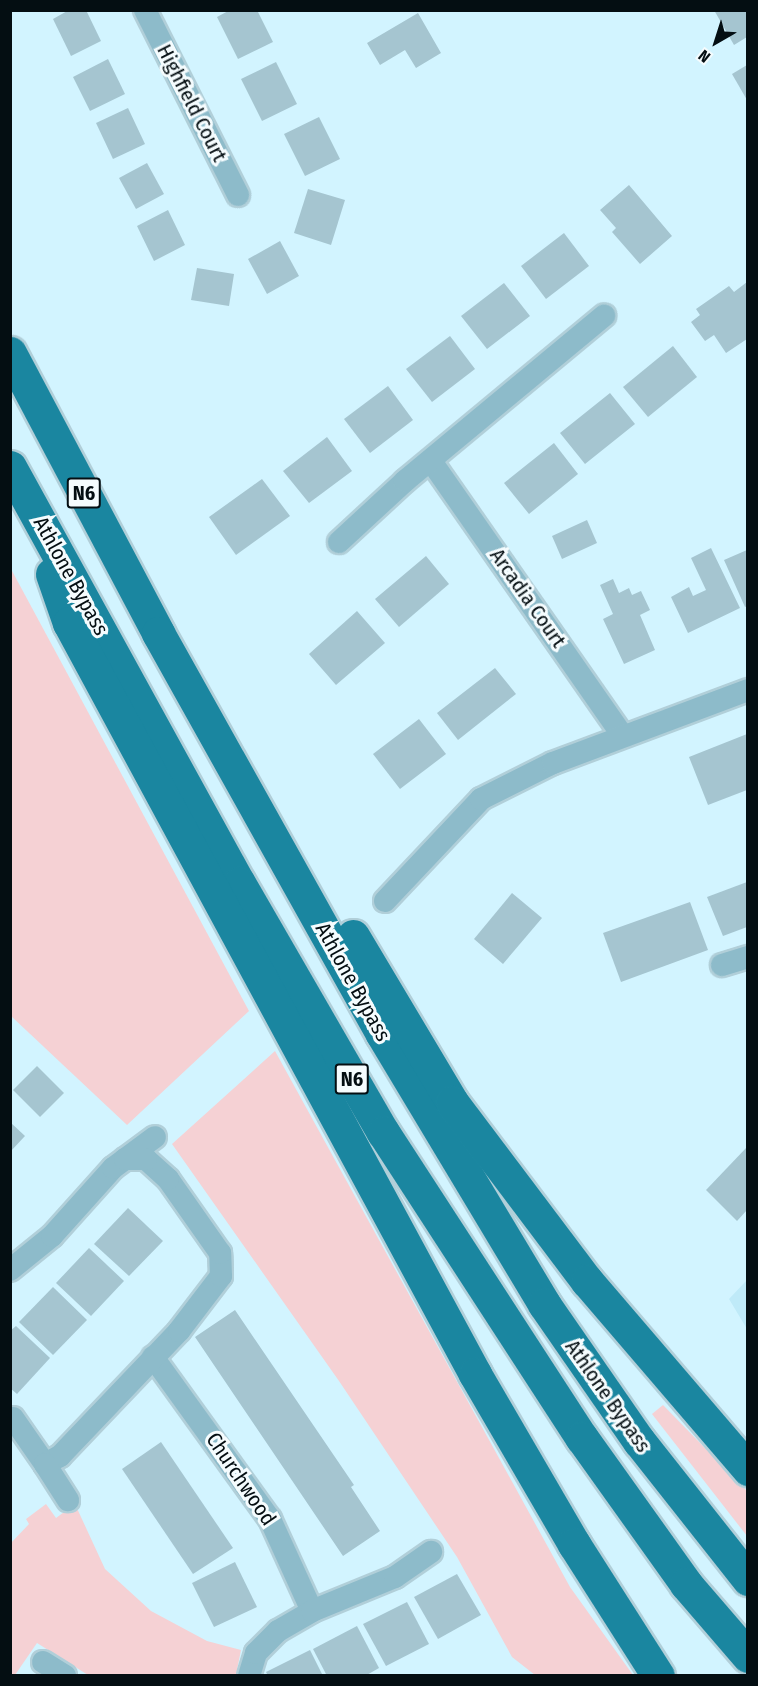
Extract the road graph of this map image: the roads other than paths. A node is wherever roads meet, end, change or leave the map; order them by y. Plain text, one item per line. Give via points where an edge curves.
1 (146, 10) edge
2 (238, 195) dead end
3 (604, 316) dead end
4 (10, 353) edge
5 (431, 461) junction
6 (18, 480) edge
7 (339, 542) dead end
8 (158, 633) junction
9 (747, 690) edge
10 (623, 736) junction
11 (385, 901) dead end
12 (747, 957) edge
13 (722, 965) dead end
14 (155, 1137) dead end
15 (125, 1160) junction
16 (10, 1270) edge
17 (153, 1357) junction
18 (13, 1418) dead end
19 (45, 1464) junction
20 (747, 1469) edge
21 (68, 1500) dead end
22 (431, 1552) dead end
23 (747, 1579) edge
24 (312, 1611) junction
25 (747, 1656) edge
26 (43, 1662) dead end
27 (65, 1676) edge
28 (249, 1676) edge
29 (658, 1676) edge

1 - 2 street, Highfield Court
3 - 5 street
4 - 8 highway, Athlone Bypass / N6
5 - 7 street
5 - 10 street, Arcadia Court
6 - 25 highway, Athlone Bypass / N6 via 239,884 383,1132 582,1438 686,1584
6 - 29 highway, N6 via 69,623 475,1374 574,1544
8 - 20 highway, N6 via 225,710 452,1102 587,1281
8 - 23 highway, Athlone Bypass / N6 via 382,1034 544,1304 639,1441
9 - 10 street
10 - 11 street via 553,763 482,799
12 - 13 street
14 - 15 street
15 - 16 street via 52,1236
15 - 17 street via 146,1159 154,1163 215,1245 222,1261 220,1276 209,1294
17 - 19 street via 74,1444
17 - 24 street, Churchwood via 270,1519
18 - 19 street
19 - 21 street
22 - 24 street via 395,1577
24 - 28 street via 270,1637 252,1660
26 - 27 street

